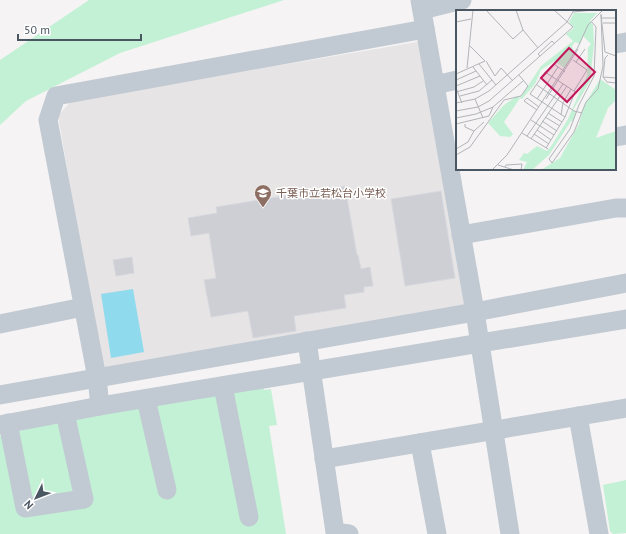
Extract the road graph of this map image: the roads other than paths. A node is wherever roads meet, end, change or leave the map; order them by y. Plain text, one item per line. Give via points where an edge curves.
1 (462, 0) edge
2 (421, 5) edge
3 (425, 29) junction
4 (626, 42) edge
5 (616, 44) edge
6 (456, 80) edge
7 (435, 85) junction
8 (626, 135) edge
9 (616, 137) edge
10 (453, 160) edge
11 (626, 208) edge
12 (461, 235) junction
13 (626, 283) edge
14 (83, 307) junction
15 (475, 312) junction
16 (626, 319) edge
17 (0, 324) edge
18 (307, 341) junction
19 (480, 343) junction
20 (311, 371) junction
21 (97, 378) junction
22 (223, 386) junction
23 (0, 395) edge
24 (146, 399) junction
25 (100, 406) junction
26 (626, 408) edge
27 (65, 413) junction
28 (578, 416) junction
29 (4, 424) edge
30 (494, 430) junction
31 (420, 443) junction
32 (324, 459) junction
33 (167, 490) dead end
34 (250, 516) dead end
35 (349, 534) edge
36 (437, 534) edge
37 (510, 534) edge
38 (599, 534) edge

1 - 2 street
2 - 3 street
3 - 7 street
3 - 14 street via 56,96 48,120
4 - 5 street
6 - 7 street
7 - 10 street
8 - 9 street
10 - 12 street
11 - 12 street
12 - 15 street
13 - 15 street
14 - 17 street
14 - 21 street
15 - 18 street
15 - 19 street
16 - 19 street
18 - 20 street
18 - 21 street
19 - 20 street
19 - 30 street
20 - 22 street
20 - 32 street
21 - 23 street
21 - 25 street
22 - 24 street
22 - 34 street
24 - 25 street
24 - 33 street
25 - 27 street
26 - 28 street
27 - 29 street
27 - 29 street via 84,499 26,508
28 - 30 street
28 - 38 street
30 - 31 street
30 - 37 street
31 - 32 street
31 - 36 street
32 - 35 street via 335,532

